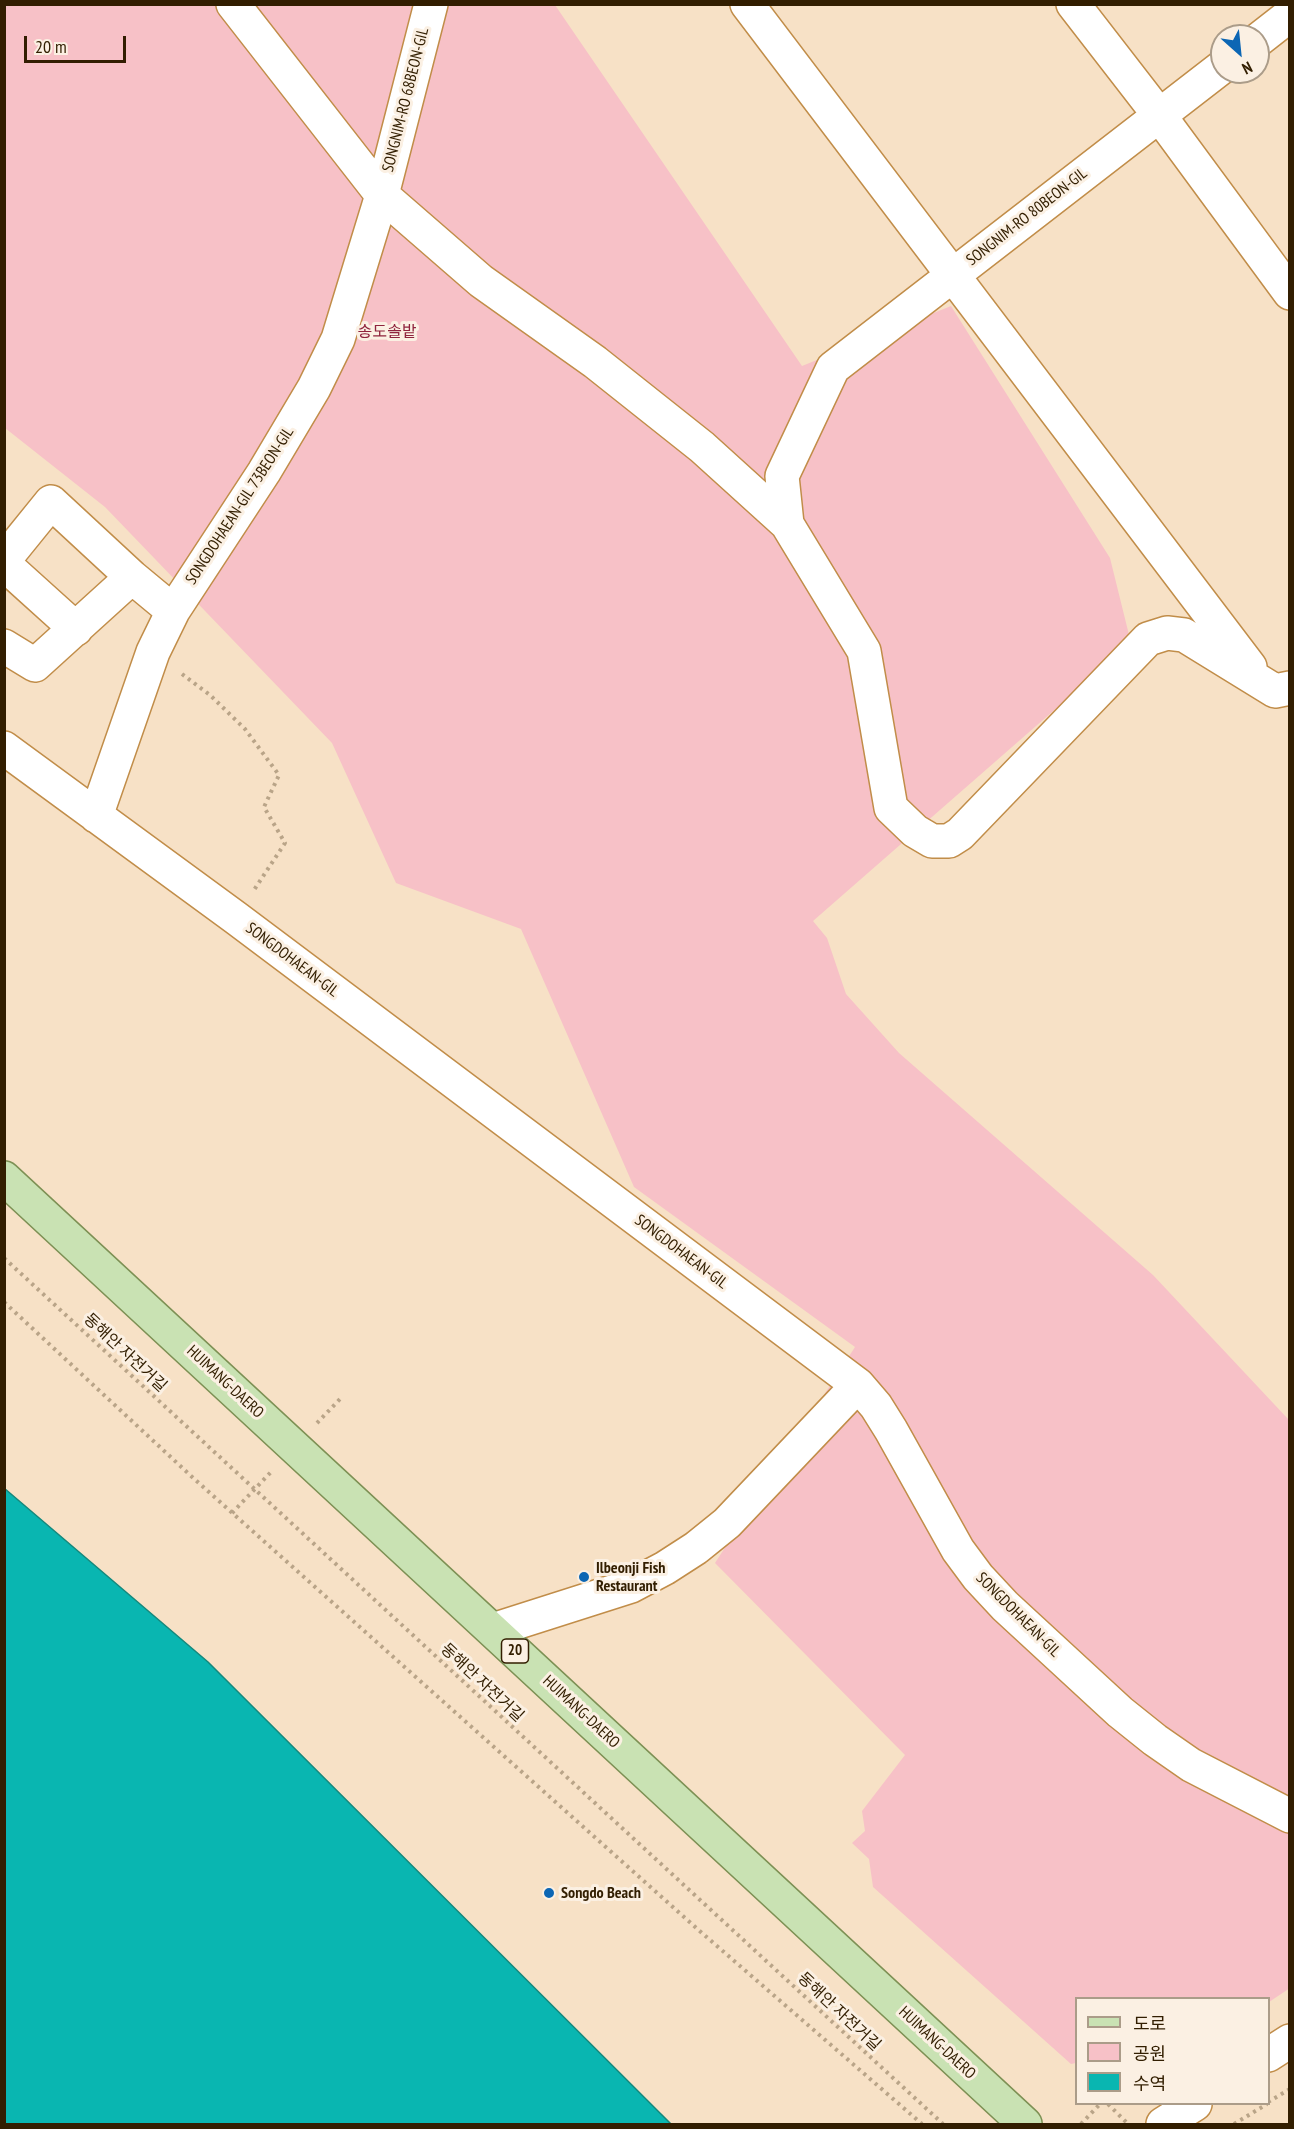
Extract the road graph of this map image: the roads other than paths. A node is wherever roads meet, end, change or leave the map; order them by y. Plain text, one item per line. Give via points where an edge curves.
1 (233, 4) edge
2 (430, 4) edge
3 (747, 4) edge
4 (1073, 4) edge
5 (1290, 15) edge
6 (1270, 30) edge
7 (1210, 76) edge
8 (1159, 116) junction
9 (382, 195) junction
10 (951, 276) junction
11 (1290, 293) edge
12 (787, 524) junction
13 (4, 562) edge
14 (132, 577) junction
15 (173, 611) junction
16 (76, 629) junction
17 (4, 646) edge
18 (1276, 687) edge
19 (4, 748) edge
20 (96, 816) junction
21 (4, 1178) edge
22 (858, 1385) junction
23 (493, 1630) junction
24 (1290, 1816) edge
25 (1290, 2041) edge
26 (1270, 2054) edge
27 (1192, 2105) edge
28 (1025, 2124) edge
29 (1163, 2124) edge

1 - 9 street
2 - 9 street, SONGNIM-RO 68BEON-GIL
3 - 10 street
4 - 8 street
5 - 6 street
7 - 8 street, SONGNIM-RO 80BEON-GIL
8 - 10 street, SONGNIM-RO 80BEON-GIL
8 - 11 street
9 - 12 street via 482,281 595,362 702,447
9 - 15 street, SONGDOHAEAN-GIL 73BEON-GIL via 338,339 314,388
10 - 12 street, SONGNIM-RO 80BEON-GIL via 833,368 782,476
10 - 18 street
12 - 18 street via 864,651 891,808 932,841 949,841 960,834 1148,639 1167,633 1184,635
13 - 14 street via 51,502
13 - 16 street
14 - 15 street
14 - 16 street
15 - 20 street, SONGDOHAEAN-GIL 73BEON-GIL via 153,652
16 - 17 street via 35,665
19 - 20 street, SONGDOHAEAN-GIL
20 - 22 street, SONGDOHAEAN-GIL
21 - 23 main road, HUIMANG-DAERO / 20
22 - 23 street via 727,1523 696,1548 631,1586
22 - 24 street, SONGDOHAEAN-GIL via 891,1430 958,1551 1005,1606 1155,1740 1191,1765
23 - 28 main road, HUIMANG-DAERO / 20
25 - 26 street
27 - 29 street

